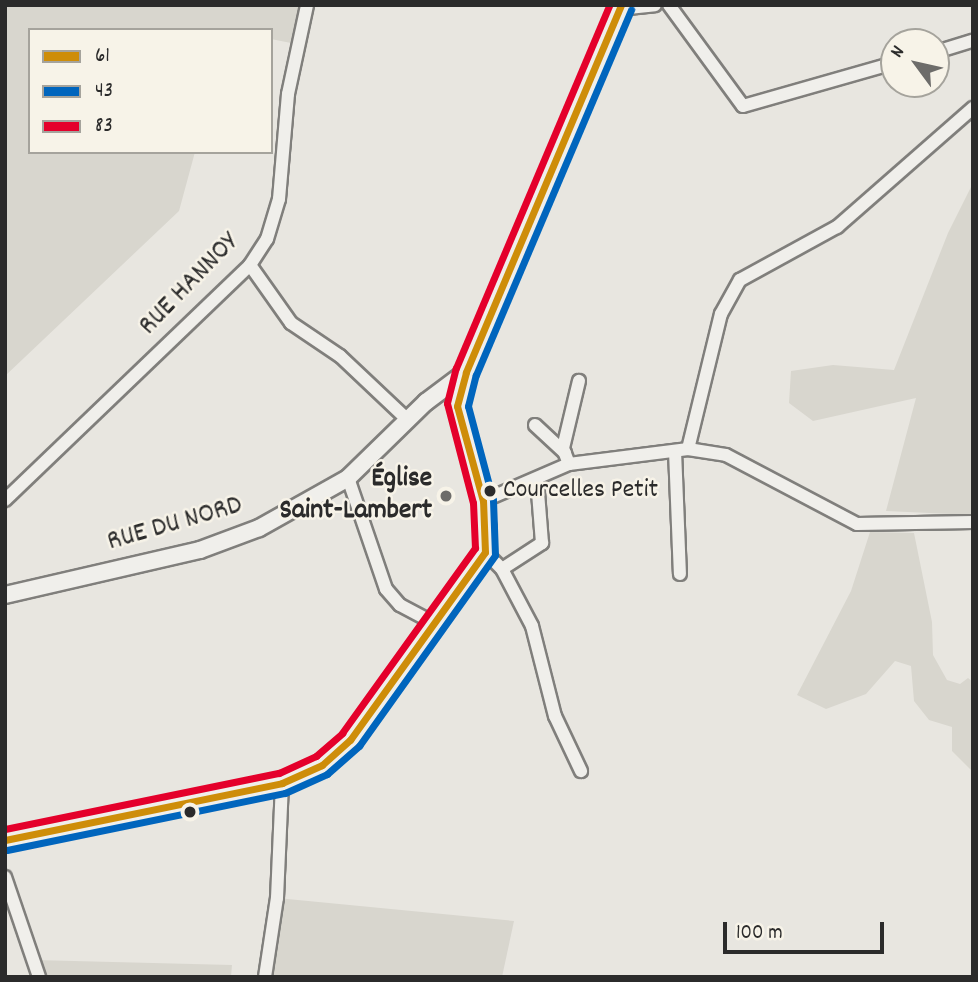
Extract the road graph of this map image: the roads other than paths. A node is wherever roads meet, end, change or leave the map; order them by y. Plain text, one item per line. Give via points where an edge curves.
1 (307, 5) edge
2 (654, 5) edge
3 (668, 5) edge
4 (620, 7) edge
5 (973, 41) edge
6 (950, 48) edge
7 (880, 67) edge
8 (973, 108) edge
9 (250, 265) junction
10 (466, 372) junction
11 (579, 381) dead end
12 (408, 421) junction
13 (535, 425) dead end
14 (682, 450) junction
15 (567, 459) junction
16 (348, 478) junction
17 (537, 479) junction
18 (5, 500) edge
19 (483, 501) junction
20 (973, 522) edge
21 (485, 552) junction
22 (502, 569) junction
23 (680, 574) dead end
24 (5, 595) edge
25 (435, 624) junction
26 (581, 771) dead end
27 (282, 783) junction
28 (5, 840) edge
29 (5, 877) edge
30 (39, 977) edge
31 (265, 977) edge

1 - 9 street, RUE HANNOY via 288,94 279,200 267,239
2 - 4 street
3 - 7 street via 743,106
4 - 10 main road
5 - 6 street
8 - 14 street via 837,227 740,280 721,314
9 - 12 street via 291,324 340,356
9 - 18 street, RUE HANNOY
10 - 12 street, RUE DU NORD
10 - 19 main road via 457,406
11 - 15 street
12 - 16 street, RUE DU NORD
13 - 15 street
14 - 15 street
14 - 20 street via 726,455 858,524
14 - 23 street
15 - 17 street
16 - 24 street, RUE DU NORD via 229,541
16 - 25 street via 386,589 400,605
17 - 19 street
17 - 22 street via 542,543
19 - 21 main road via 488,530
21 - 22 street
21 - 25 main road
22 - 26 street via 532,626 555,716
25 - 27 main road via 350,740 322,765
27 - 28 main road
27 - 31 street via 277,898
29 - 30 street

